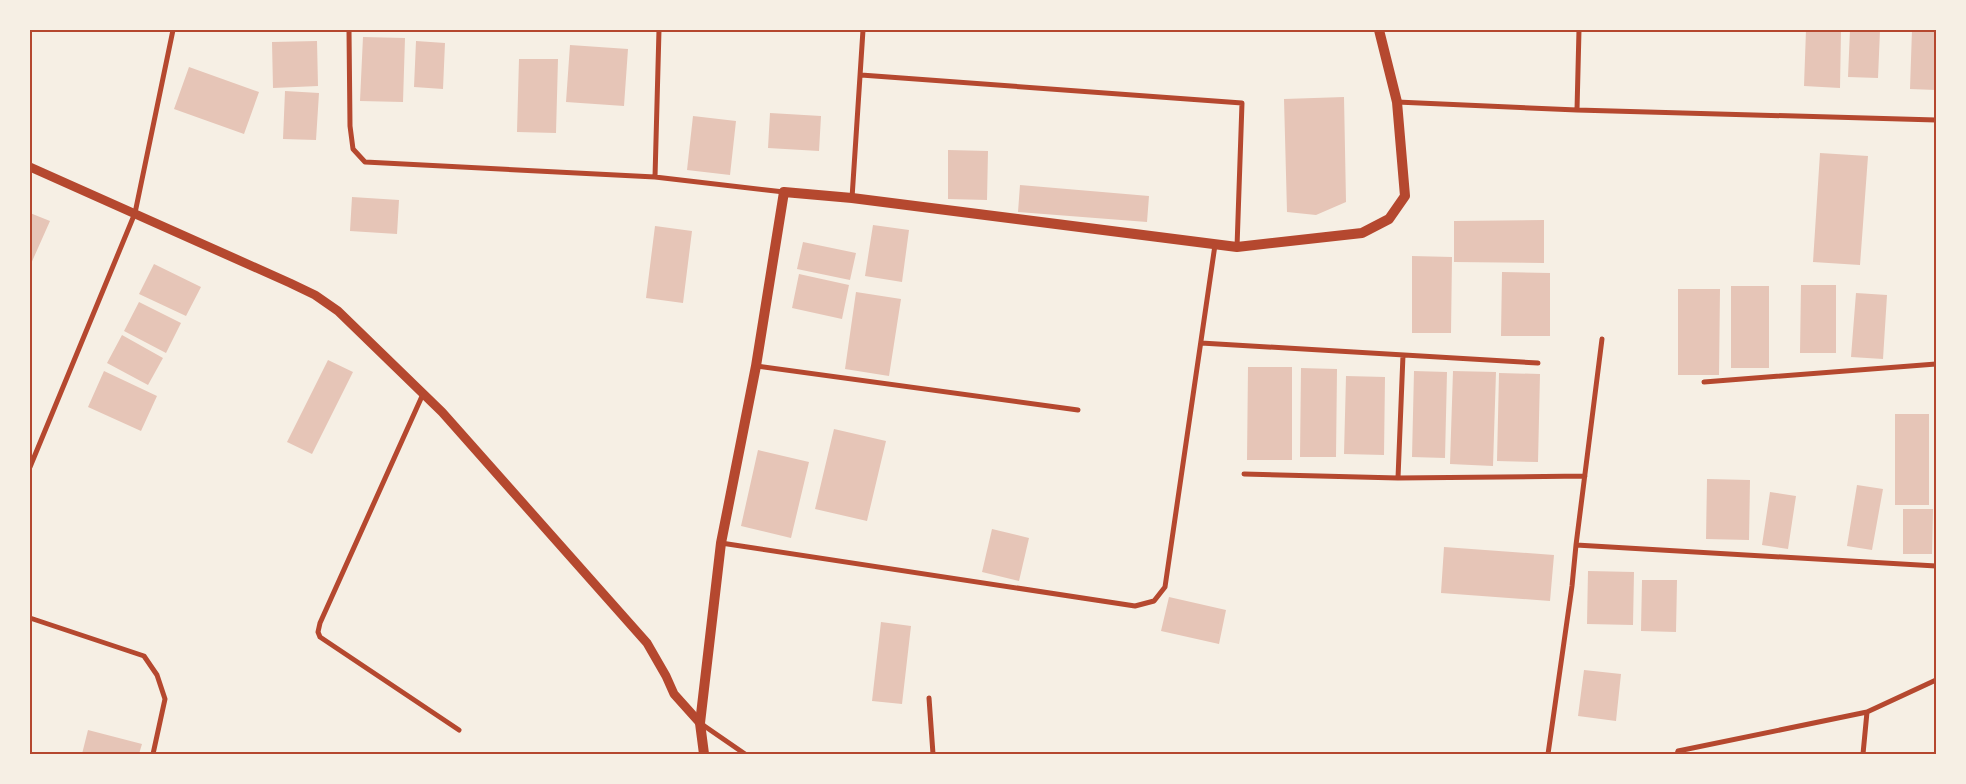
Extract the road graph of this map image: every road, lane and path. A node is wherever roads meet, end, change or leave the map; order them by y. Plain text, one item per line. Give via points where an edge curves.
1 (173, 30) edge
2 (349, 30) edge
3 (659, 30) edge
4 (864, 30) edge
5 (1379, 30) edge
6 (1579, 30) edge
7 (861, 75) junction
8 (1397, 102) junction
9 (1577, 110) junction
10 (1936, 120) edge
11 (30, 167) edge
12 (655, 176) junction
13 (784, 192) junction
14 (852, 198) junction
15 (135, 213) junction
16 (1216, 245) junction
17 (1237, 247) junction
18 (1602, 339) dead end
19 (1201, 343) junction
20 (1403, 355) junction
21 (1538, 363) dead end
22 (1936, 364) edge
23 (756, 366) junction
24 (1704, 382) dead end
25 (423, 394) junction
26 (1078, 410) dead end
27 (30, 467) edge
28 (1244, 474) dead end
29 (1585, 476) junction
30 (1398, 478) junction
31 (721, 543) junction
32 (1576, 545) junction
33 (1936, 566) edge
34 (30, 618) edge
35 (1936, 680) edge
36 (929, 698) dead end
37 (1867, 712) junction
38 (700, 723) junction
39 (459, 730) dead end
40 (153, 754) edge
41 (704, 754) edge
42 (745, 754) edge
43 (933, 754) edge
44 (1548, 754) edge
45 (1677, 754) edge
46 (1863, 754) edge

1 - 15 street
2 - 12 street via 350,126 353,149 365,162
3 - 12 street
4 - 7 street
5 - 8 main road
6 - 9 street
7 - 14 street
7 - 17 street via 1242,103
8 - 9 street
8 - 17 main road via 1405,196 1389,219 1362,233
9 - 10 street
11 - 15 street
12 - 13 street
13 - 14 main road
13 - 23 main road
14 - 16 main road
15 - 25 street via 315,295 338,311
15 - 27 street
16 - 17 main road
16 - 19 street
18 - 29 street
19 - 20 street
19 - 31 street via 1165,587 1154,601 1136,606
20 - 21 street
20 - 30 street
22 - 24 street
23 - 26 street
23 - 31 main road
25 - 38 street via 647,643 674,694
25 - 39 street via 318,632 320,637
28 - 30 street
29 - 30 street
29 - 32 street
31 - 38 main road
32 - 33 street
32 - 44 street
34 - 40 street via 144,656 157,676 165,699
35 - 37 street
36 - 43 street
37 - 45 street via 1678,751
37 - 46 street
38 - 41 main road
38 - 42 street

